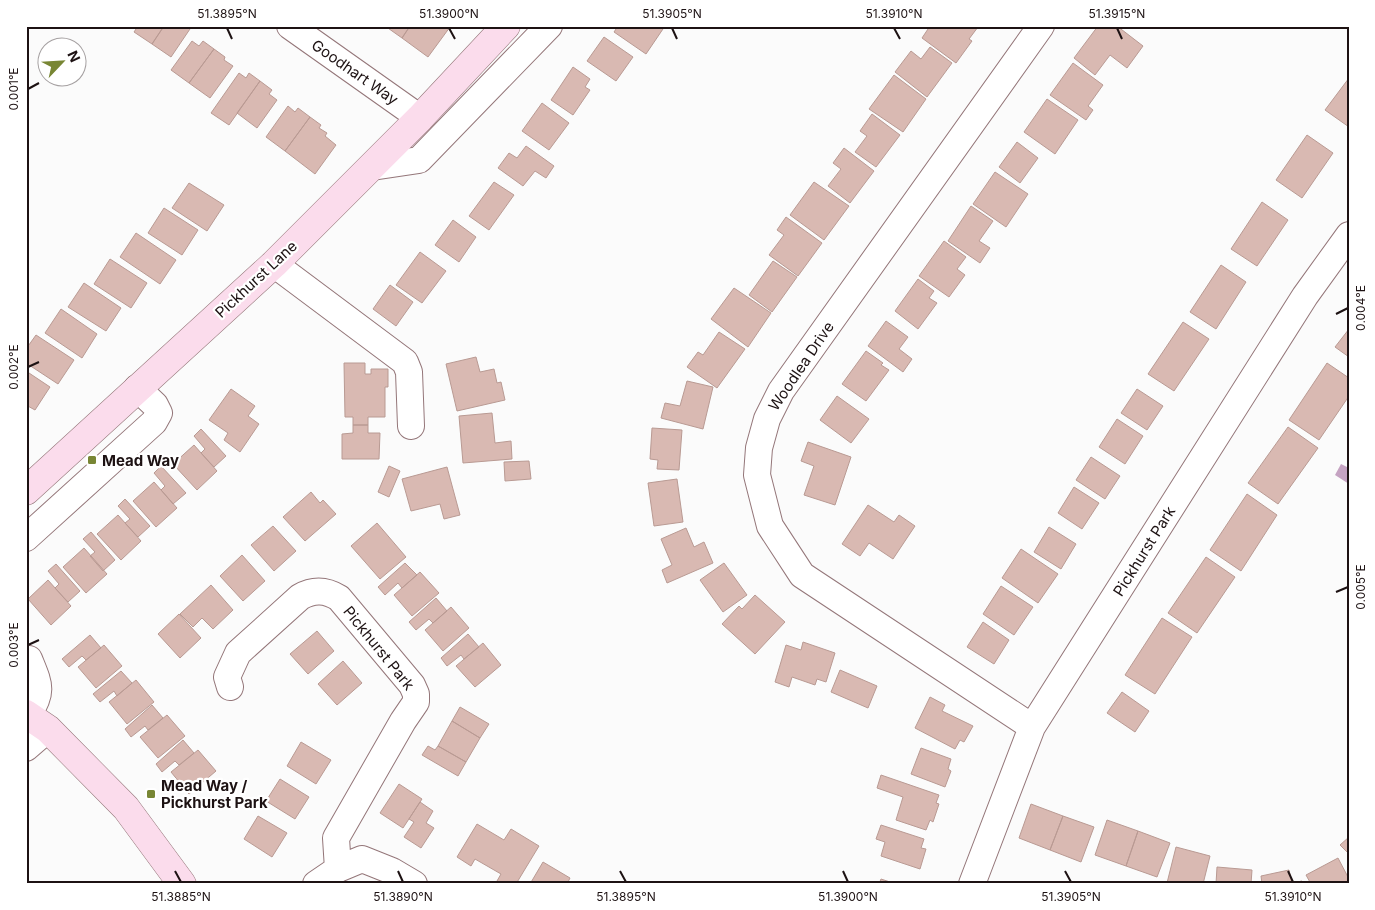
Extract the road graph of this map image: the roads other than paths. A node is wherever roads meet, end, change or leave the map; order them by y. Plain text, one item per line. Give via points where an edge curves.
1 (290, 26) edge
2 (506, 26) edge
3 (549, 26) edge
4 (1041, 26) edge
5 (420, 118) junction
6 (372, 167) junction
7 (1349, 235) edge
8 (274, 264) junction
9 (138, 388) junction
10 (411, 426) dead end
11 (26, 491) edge
12 (26, 538) edge
13 (29, 659) dead end
14 (230, 688) dead end
15 (34, 719) edge
16 (1032, 727) junction
17 (26, 748) edge
18 (338, 869) junction
19 (182, 884) edge
20 (316, 884) edge
21 (414, 884) edge
22 (972, 884) edge

1 - 5 street, Goodhart Way
2 - 5 main road, Pickhurst Lane
3 - 6 street via 419,160
4 - 16 street, Woodlea Drive via 781,391 767,419 759,448 757,475 770,526 802,575
5 - 6 main road, Pickhurst Lane
6 - 8 main road, Pickhurst Lane
7 - 16 street, Pickhurst Park via 1305,296
8 - 9 main road, Pickhurst Lane
8 - 10 street via 405,362 409,372
9 - 11 main road, Pickhurst Lane
9 - 12 street via 159,413 154,422
13 - 15 street via 39,693
14 - 18 street, Pickhurst Park via 227,676 238,653 300,597 308,592 321,591 339,598 412,685 416,702 336,838
15 - 17 street
15 - 19 main road via 126,808
16 - 22 street, Pickhurst Park
18 - 20 street
18 - 21 street via 362,859

